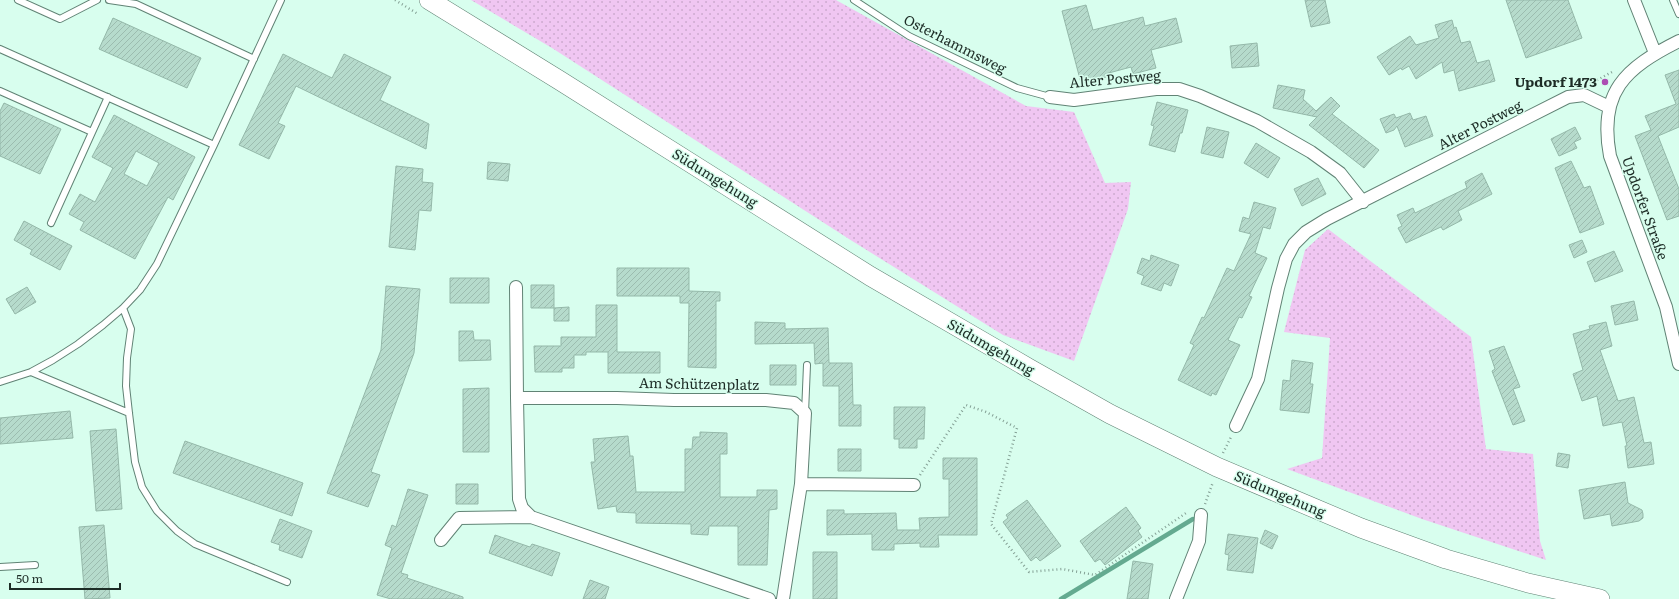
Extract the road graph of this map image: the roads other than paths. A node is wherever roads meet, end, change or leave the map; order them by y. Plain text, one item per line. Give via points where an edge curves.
1 (18, 0) edge
2 (97, 0) edge
3 (109, 0) edge
4 (281, 0) edge
5 (429, 0) edge
6 (854, 0) edge
7 (1634, 0) edge
8 (1673, 0) edge
9 (136, 2) edge
10 (1679, 14) edge
11 (1679, 41) edge
12 (0, 49) edge
13 (1655, 53) junction
14 (254, 59) junction
15 (0, 91) edge
16 (108, 97) junction
17 (1050, 98) joint
18 (1609, 107) junction
19 (92, 132) junction
20 (214, 145) junction
21 (1363, 202) junction
22 (51, 223) dead end
23 (516, 287) dead end
24 (123, 308) junction
25 (1679, 360) edge
26 (1679, 364) edge
27 (807, 365) dead end
28 (31, 372) junction
29 (0, 382) edge
30 (517, 398) junction
31 (129, 413) junction
32 (805, 413) junction
33 (1236, 426) road end
34 (801, 484) junction
35 (914, 485) road end
36 (1201, 515) road end
37 (531, 517) junction
38 (441, 540) dead end
39 (35, 565) dead end
40 (0, 567) edge
41 (287, 582) dead end
42 (769, 599) edge
43 (783, 599) edge
44 (1176, 599) edge
45 (1600, 599) edge

1 - 2 lane via 60,19
3 - 9 lane
4 - 14 lane
5 - 45 main road, Südumgehung via 870,276 1090,403 1217,467 1361,528 1446,559 1528,583
6 - 17 lane, Osterhammsweg via 909,36 1016,88
7 - 13 street
8 - 10 lane
9 - 14 lane
11 - 13 street
12 - 16 lane
13 - 18 street via 1631,71
14 - 20 lane
15 - 19 lane
16 - 19 lane
16 - 20 lane
17 - 21 street, Alter Postweg via 1074,100 1156,89 1179,89 1258,121 1311,152 1340,173
18 - 21 street, Alter Postweg via 1584,95 1568,98
18 - 25 street, Updorfer Straße via 1606,137 1610,156 1666,307
19 - 22 lane
20 - 24 lane via 156,264 140,290
21 - 33 street, Alter Postweg via 1327,219 1306,232 1294,244 1286,259 1278,288 1258,379
23 - 30 street
24 - 28 lane via 78,344
24 - 31 lane via 131,329 127,372
25 - 26 street, Updorfer Straße
27 - 32 lane
28 - 29 lane
28 - 31 lane
30 - 32 street, Am Schützenplatz via 766,400 794,403
30 - 37 street via 519,499 522,508
31 - 41 lane via 135,462 142,487 157,511 195,544
32 - 34 street
34 - 35 street
34 - 43 street
36 - 44 street via 1199,541
37 - 38 street via 459,518
37 - 42 street
39 - 40 lane

